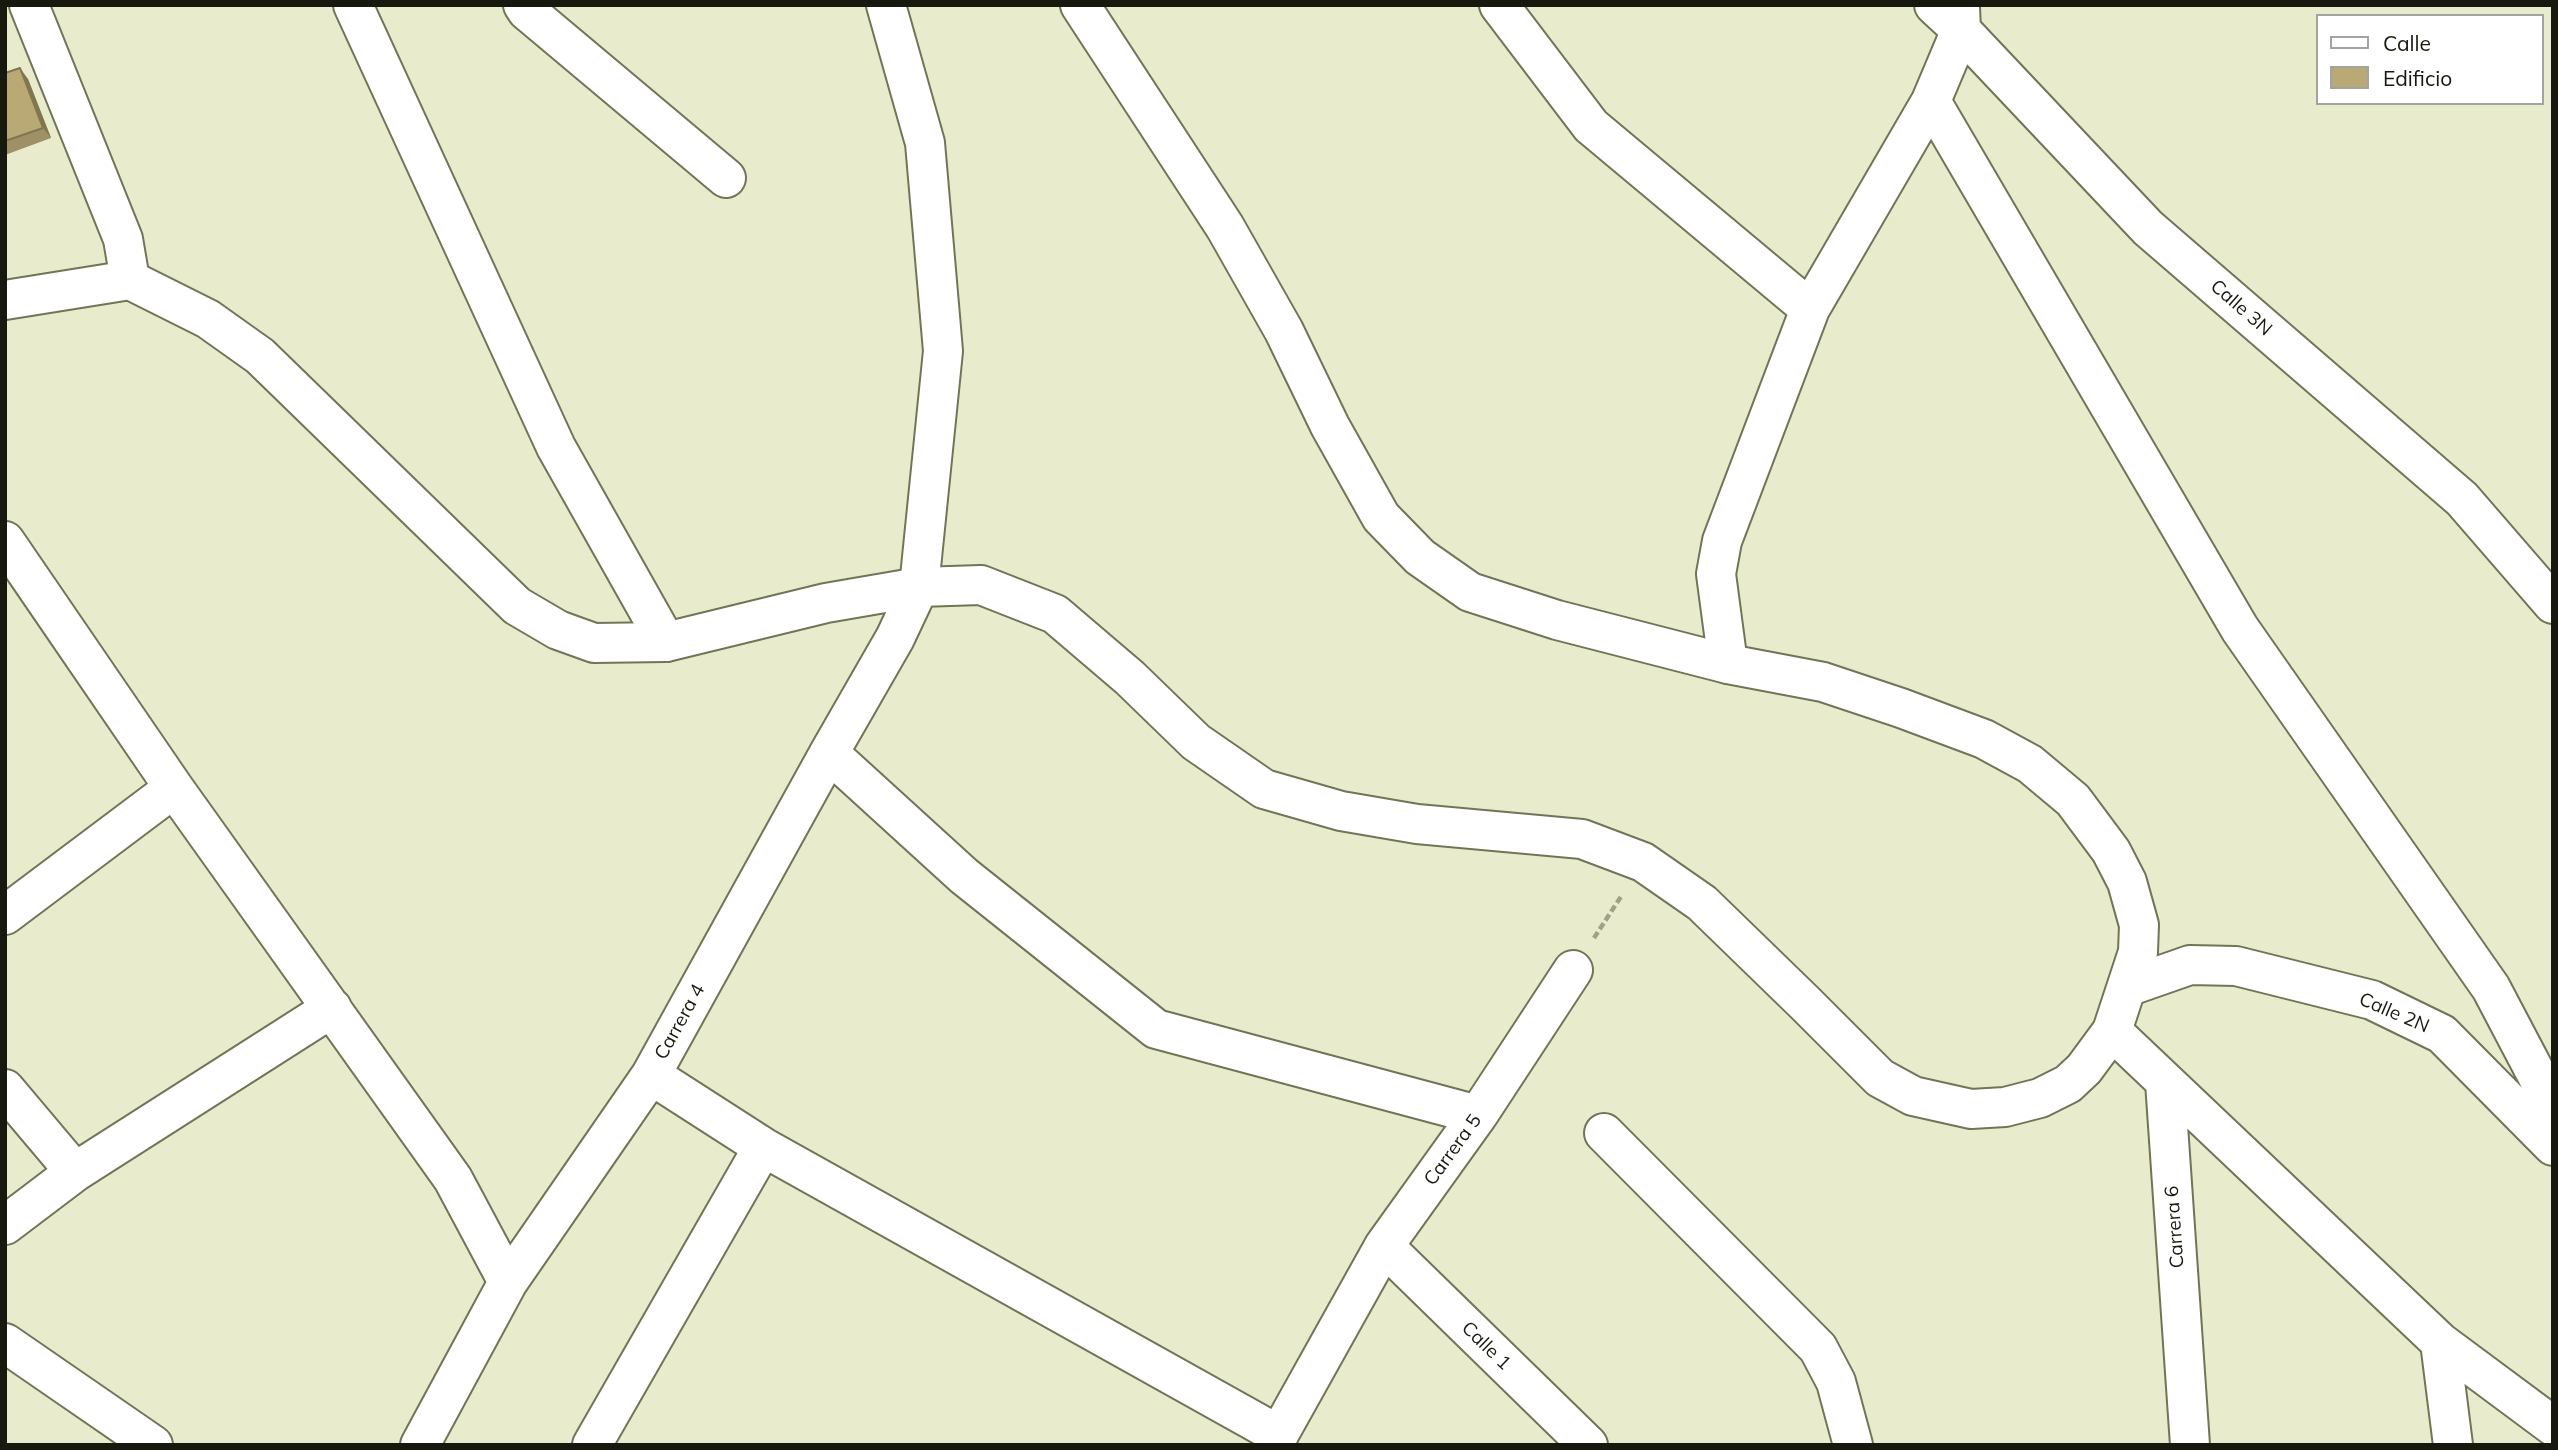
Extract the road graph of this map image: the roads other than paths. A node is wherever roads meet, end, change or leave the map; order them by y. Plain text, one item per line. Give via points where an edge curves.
1 (30, 5) edge
2 (353, 5) edge
3 (523, 5) edge
4 (886, 5) edge
5 (1080, 5) edge
6 (1499, 5) edge
7 (1952, 13) edge
8 (1931, 101) junction
9 (726, 178) dead end
10 (130, 280) junction
11 (5, 300) edge
12 (1810, 309) junction
13 (5, 541) edge
14 (919, 587) junction
15 (2553, 604) edge
16 (666, 642) junction
17 (1728, 664) junction
18 (829, 753) junction
19 (174, 788) junction
20 (5, 915) edge
21 (1573, 970) road end
22 (2127, 987) junction
23 (332, 1008) junction
24 (2112, 1031) junction
25 (651, 1075) junction
26 (2165, 1082) junction
27 (5, 1088) edge
28 (2553, 1106) edge
29 (1478, 1115) junction
30 (1604, 1133) dead end
31 (2553, 1146) edge
32 (763, 1147) junction
33 (75, 1172) junction
34 (5, 1225) edge
35 (1384, 1246) junction
36 (508, 1282) junction
37 (2440, 1342) junction
38 (5, 1343) edge
39 (2553, 1426) edge
40 (1276, 1440) edge
41 (153, 1445) edge
42 (420, 1445) edge
43 (592, 1445) edge
44 (1588, 1445) edge
45 (1853, 1445) edge
46 (2190, 1445) edge
47 (2453, 1445) edge

1 - 10 street via 123,239
2 - 16 street via 556,447
3 - 9 street
4 - 14 street, Carrera 4 via 925,143 943,351
5 - 17 street via 1224,227 1381,517 1420,557 1470,592 1557,620
6 - 12 street via 1591,126
7 - 8 street
7 - 15 street, Calle 3N via 2148,228 2462,499
8 - 12 street
8 - 28 street via 2240,629 2491,988
10 - 11 street
10 - 16 street via 208,319 260,356 517,606 558,630 594,643
12 - 17 street via 1722,541 1716,574
13 - 19 street
14 - 16 street via 826,603
14 - 18 street, Carrera 4
14 - 24 street via 981,585 1055,614 1196,742 1264,789 1341,811 1417,824 1582,839 1643,862 1702,903 1880,1078 1913,1096 1971,1109 2040,1098 2076,1077
17 - 22 street via 1822,682 1984,739 2030,764 2073,800 2111,851 2127,882 2139,925 2138,952
18 - 25 street, Carrera 4
18 - 29 street via 964,876 1156,1029
19 - 20 street
19 - 23 street
21 - 29 street, Carrera 5
22 - 24 street
22 - 31 street, Calle 2N via 2190,965 2236,966 2372,1000 2442,1034
23 - 33 street
23 - 36 street via 453,1180
24 - 26 street
25 - 32 street
25 - 36 street, Carrera 4
26 - 37 street
26 - 46 street, Carrera 6
27 - 33 street
29 - 35 street, Carrera 5
30 - 45 street via 1818,1348 1836,1382
32 - 40 street
32 - 43 street
33 - 34 street
35 - 40 street, Carrera 5
35 - 44 street, Calle 1
36 - 42 street, Carrera 4
37 - 39 street
37 - 47 street
38 - 41 street

